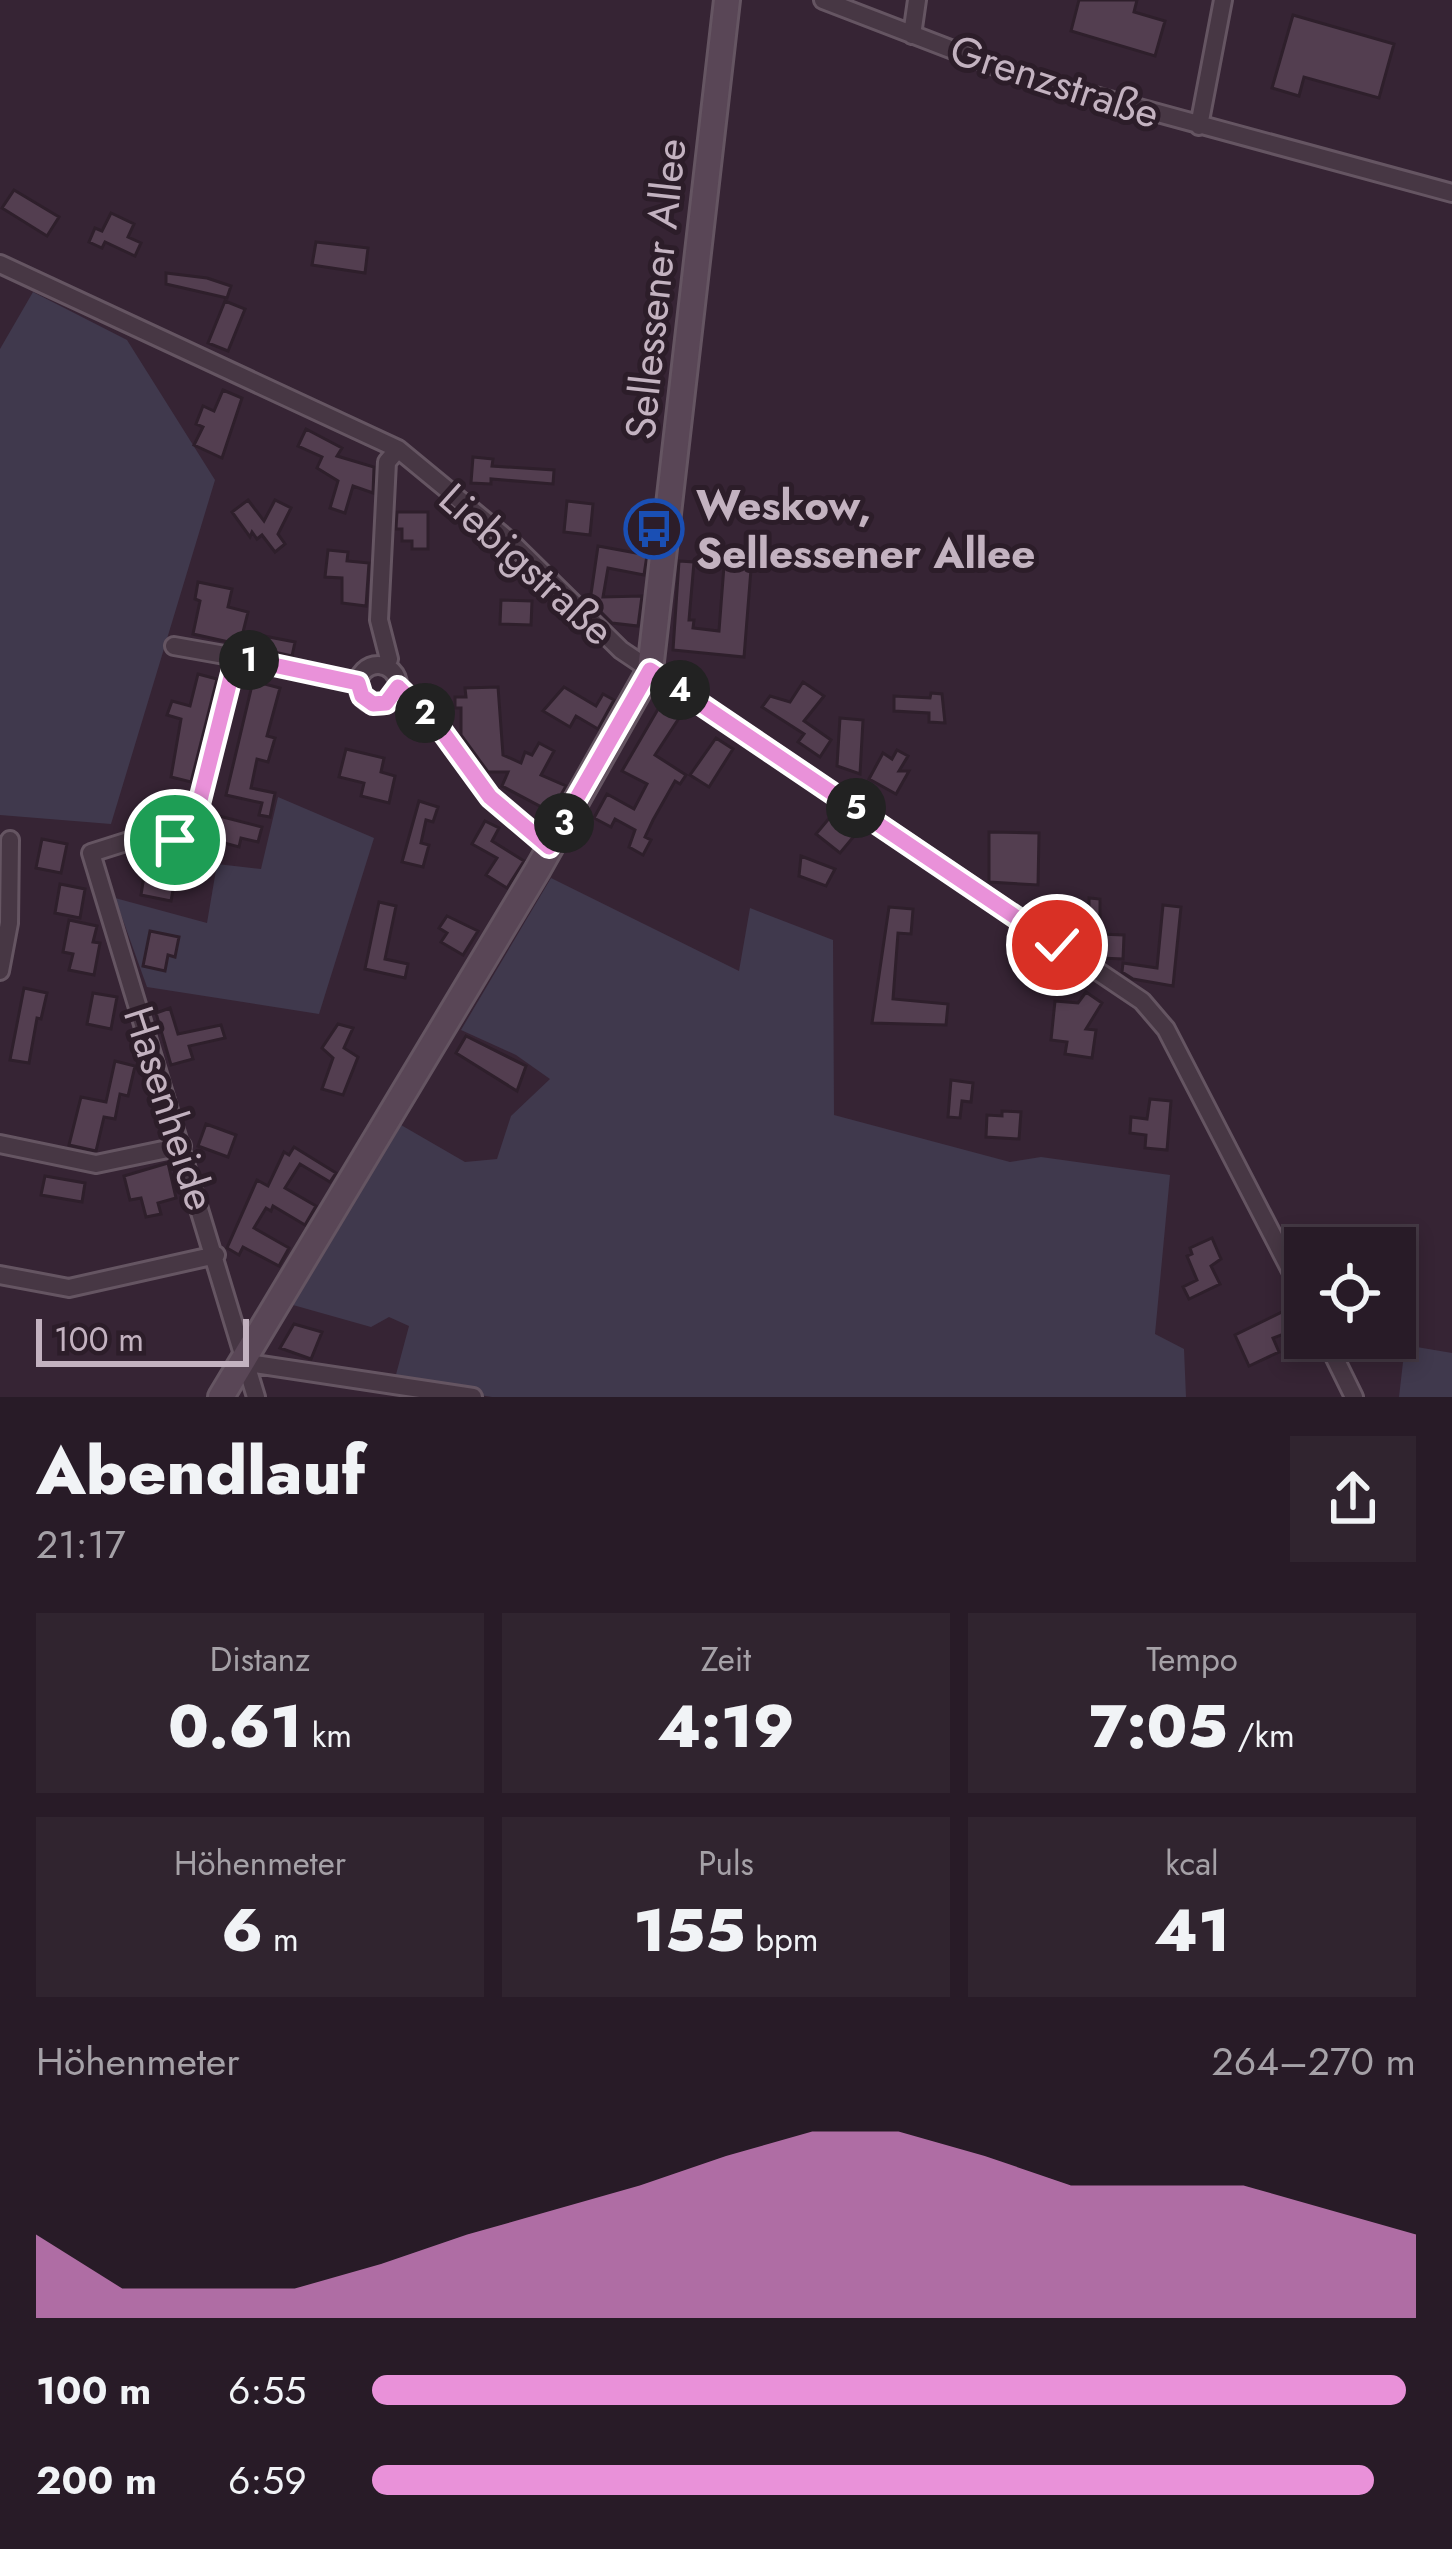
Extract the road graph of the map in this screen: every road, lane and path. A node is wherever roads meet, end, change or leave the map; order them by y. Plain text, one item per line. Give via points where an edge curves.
1 (727, 0) edge
2 (823, 0) edge
3 (917, 0) edge
4 (1223, 0) edge
5 (912, 35) junction
6 (1199, 126) junction
7 (1452, 193) edge
8 (0, 264) edge
9 (398, 449) junction
10 (174, 646) dead end
11 (236, 657) junction
12 (383, 666) junction
13 (650, 670) junction
14 (358, 683) junction
15 (398, 687) junction
16 (10, 840) dead end
17 (549, 847) junction
18 (0, 971) edge
19 (0, 1144) edge
20 (182, 1146) junction
21 (216, 1255) junction
22 (1284, 1257) edge
23 (0, 1275) edge
24 (247, 1358) junction
25 (1335, 1359) edge
26 (221, 1397) edge
27 (256, 1397) edge
28 (473, 1397) edge
29 (1354, 1397) edge

1 - 13 main road, Sellessener Allee
2 - 5 street, Grenzstraße
3 - 5 street, Grenzstraße
4 - 6 street, Grenzstraße
5 - 6 street, Grenzstraße via 1018,75
6 - 7 street, Grenzstraße
8 - 9 street, Liebigstraße
9 - 12 street via 387,463
9 - 13 street, Liebigstraße
10 - 11 street
11 - 14 street
11 - 20 street, Hasenheide via 192,832 91,853
12 - 14 street via 364,671
12 - 15 street
13 - 17 main road, Sellessener Allee
13 - 22 street, Liebigstraße via 1142,1001 1166,1029
14 - 15 street via 362,696 380,705
15 - 17 street via 490,797
16 - 18 street
17 - 24 main road, Sellessener Allee
19 - 20 street via 95,1164
20 - 21 street, Hasenheide
21 - 23 street via 69,1288
21 - 24 street, Hasenheide
24 - 26 main road, Sellessener Allee
24 - 27 street, Hasenheide
24 - 28 street
25 - 29 street

